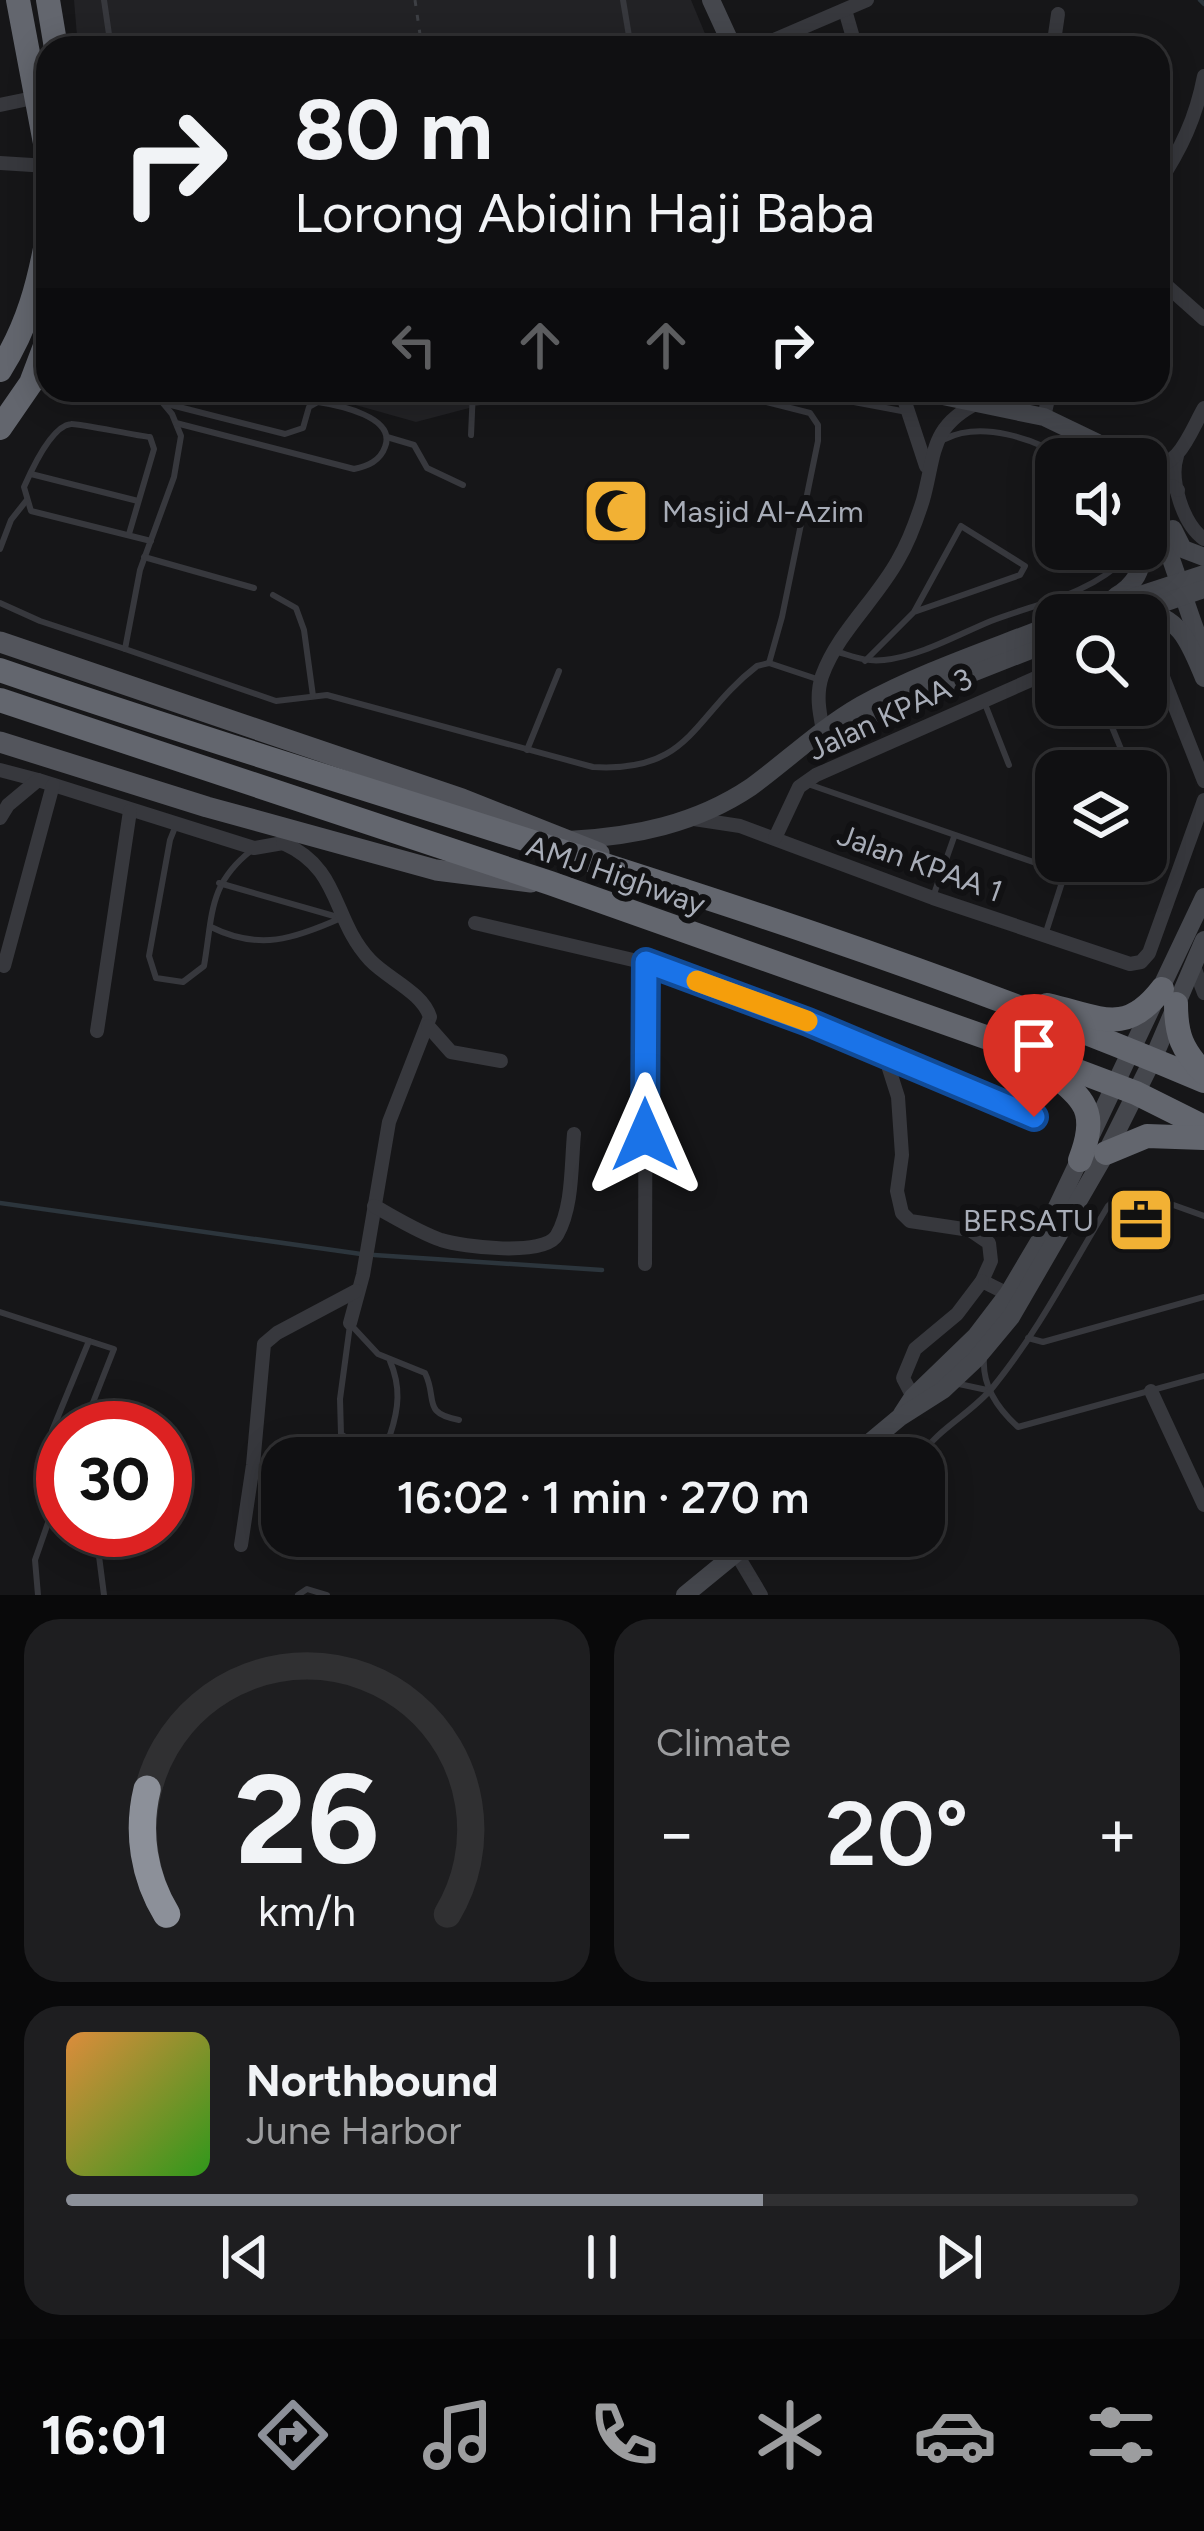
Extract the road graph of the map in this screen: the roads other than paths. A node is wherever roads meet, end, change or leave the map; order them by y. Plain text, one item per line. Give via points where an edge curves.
1 (18, 0) edge
2 (48, 0) edge
3 (104, 0) edge
4 (623, 0) edge
5 (711, 0) edge
6 (867, 0) edge
7 (845, 10) junction
8 (1058, 14) dead end
9 (54, 36) edge
10 (109, 36) edge
11 (629, 36) edge
12 (728, 36) edge
13 (783, 36) edge
14 (853, 36) edge
15 (1055, 36) edge
16 (1204, 76) edge
17 (36, 87) edge
18 (36, 97) edge
19 (0, 105) edge
20 (36, 162) edge
21 (0, 163) edge
22 (1170, 165) edge
23 (1170, 289) edge
24 (36, 291) edge
25 (1204, 319) edge
26 (0, 370) edge
27 (36, 370) edge
28 (472, 402) edge
29 (766, 402) edge
30 (854, 402) edge
31 (906, 402) edge
32 (982, 402) edge
33 (1000, 402) edge
34 (1047, 402) edge
35 (164, 403) joint
36 (1204, 408) edge
37 (910, 413) junction
38 (1044, 417) junction
39 (176, 423) junction
40 (0, 428) edge
41 (1200, 429) edge
42 (471, 435) dead end
43 (387, 437) junction
44 (1088, 438) edge
45 (1035, 444) edge
46 (934, 446) junction
47 (1177, 456) junction
48 (1167, 466) edge
49 (927, 470) junction
50 (30, 474) junction
51 (1167, 484) edge
52 (463, 485) dead end
53 (26, 501) junction
54 (138, 501) junction
55 (1167, 502) edge
56 (1167, 509) edge
57 (1167, 512) edge
58 (129, 534) junction
59 (1204, 539) edge
60 (151, 541) junction
61 (0, 549) edge
62 (145, 557) junction
63 (1204, 557) edge
64 (1112, 570) edge
65 (1140, 570) edge
66 (1190, 583) edge
67 (254, 588) dead end
68 (1116, 594) edge
69 (1151, 594) edge
70 (273, 595) dead end
71 (0, 603) edge
72 (914, 612) junction
73 (1204, 612) edge
74 (1167, 617) edge
75 (1035, 633) edge
76 (0, 643) edge
77 (1035, 646) edge
78 (125, 649) junction
79 (835, 650) junction
80 (1204, 653) edge
81 (865, 661) junction
82 (769, 663) junction
83 (970, 665) junction
84 (0, 670) edge
85 (559, 671) dead end
86 (1035, 678) edge
87 (1204, 678) edge
88 (820, 680) junction
89 (1167, 687) edge
90 (313, 697) junction
91 (0, 700) edge
92 (984, 700) junction
93 (823, 730) junction
94 (0, 742) edge
95 (527, 750) junction
96 (1009, 765) dead end
97 (0, 770) edge
98 (1204, 781) edge
99 (45, 783) junction
100 (805, 783) junction
101 (1203, 805) edge
102 (130, 811) junction
103 (0, 818) edge
104 (689, 818) junction
105 (176, 825) junction
106 (285, 836) junction
107 (954, 837) junction
108 (775, 838) junction
109 (568, 840) junction
110 (254, 848) junction
111 (1035, 863) edge
112 (1062, 882) edge
113 (219, 883) junction
114 (550, 883) junction
115 (666, 885) junction
116 (1204, 897) edge
117 (933, 898) junction
118 (341, 918) junction
119 (475, 923) dead end
120 (211, 927) junction
121 (1044, 937) junction
122 (1204, 940) edge
123 (646, 962) junction
124 (1193, 964) junction
125 (4, 966) dead end
126 (946, 979) junction
127 (1204, 993) edge
128 (1169, 996) junction
129 (428, 1026) junction
130 (97, 1031) dead end
131 (1022, 1050) junction
132 (884, 1053) junction
133 (1143, 1055) junction
134 (502, 1061) dead end
135 (1204, 1077) edge
136 (1126, 1089) junction
137 (1034, 1117) dead end
138 (1204, 1127) edge
139 (574, 1134) dead end
140 (1204, 1138) edge
141 (1106, 1153) junction
142 (1080, 1160) junction
143 (374, 1206) junction
144 (1204, 1216) edge
145 (645, 1264) dead end
146 (982, 1281) junction
147 (356, 1291) junction
148 (1008, 1294) junction
149 (1204, 1297) edge
150 (0, 1312) edge
151 (350, 1323) junction
152 (1028, 1338) junction
153 (89, 1341) junction
154 (989, 1344) junction
155 (390, 1361) junction
156 (1204, 1376) edge
157 (943, 1390) junction
158 (990, 1391) junction
159 (1151, 1391) junction
160 (914, 1397) junction
161 (64, 1401) edge
162 (93, 1401) edge
163 (899, 1418) junction
164 (458, 1420) dead end
165 (879, 1437) edge
166 (934, 1437) edge
167 (1204, 1505) edge
168 (241, 1545) dead end
169 (36, 1557) edge
170 (99, 1557) edge
171 (731, 1557) edge
172 (738, 1557) edge
173 (38, 1595) edge
174 (104, 1595) edge
175 (298, 1595) edge
176 (327, 1595) edge
177 (685, 1595) edge
178 (760, 1595) edge

1 - 17 highway
2 - 9 highway
3 - 10 lane
4 - 11 lane
5 - 12 main road
6 - 7 street
7 - 13 street
7 - 14 street
8 - 15 street
16 - 22 street via 1197,113
18 - 19 street
20 - 21 street
23 - 25 street
24 - 26 highway
27 - 40 highway
28 - 42 lane
29 - 82 lane via 810,413 818,425
30 - 37 lane
31 - 37 street
32 - 46 street via 949,422
33 - 38 main road
34 - 38 street
35 - 39 lane
35 - 43 lane via 285,434 303,428 318,402 373,420
36 - 41 street
37 - 49 street
38 - 44 main road
39 - 43 lane via 354,469 370,465
39 - 60 lane via 174,477
41 - 47 street
43 - 52 lane via 414,445 428,468
45 - 46 lane via 973,430
46 - 49 street
47 - 48 street
47 - 51 street
49 - 79 street via 898,560
50 - 53 lane
50 - 54 lane
50 - 54 lane via 71,423 150,437 154,449
53 - 58 lane via 31,511
53 - 61 lane
54 - 58 lane
55 - 59 street
56 - 63 main road via 1183,549
57 - 66 main road
58 - 60 lane
60 - 62 lane
62 - 67 lane
62 - 78 lane
64 - 81 lane via 1076,593 919,650
65 - 68 main road
66 - 69 main road
66 - 73 main road
66 - 80 main road
70 - 90 lane via 296,608
71 - 78 lane
72 - 72 lane via 1020,574 1024,566 961,526
72 - 81 lane
74 - 87 main road
75 - 83 main road
76 - 109 main road
77 - 83 main road
78 - 90 lane via 276,701
79 - 81 lane
79 - 88 street
82 - 88 lane
82 - 95 lane via 746,674 682,744 648,764 593,767
83 - 92 street
83 - 93 main road via 836,732
84 - 115 highway, AMJ Highway
85 - 95 lane
86 - 92 street, Jalan KPAA 3
88 - 93 street
89 - 98 street
90 - 95 lane
91 - 114 highway, AMJ Highway
92 - 96 lane
92 - 100 street, Jalan KPAA 3
93 - 104 main road via 746,790
94 - 106 main road
97 - 99 street
99 - 102 street
99 - 103 street
99 - 125 street
100 - 107 lane
100 - 108 street, Jalan KPAA 3
101 - 121 street, Jalan KPAA 1 via 1141,962
102 - 105 street
102 - 130 street
104 - 108 street, Jalan KPAA 1
104 - 109 main road via 655,831
105 - 110 street
105 - 120 lane via 149,956 155,978 195,977 205,966
106 - 110 street
106 - 114 main road via 436,870
106 - 118 street via 319,866
107 - 111 lane
107 - 117 lane
108 - 117 street, Jalan KPAA 1
109 - 115 main road
110 - 113 lane
112 - 121 lane
113 - 118 lane
113 - 120 lane
114 - 131 highway, AMJ Highway
115 - 126 highway, AMJ Highway
116 - 128 main road
117 - 121 street, Jalan KPAA 1
118 - 120 lane via 284,941 252,943
118 - 129 street via 369,959 422,1001
119 - 123 street
122 - 124 main road
123 - 132 street
123 - 145 street
124 - 127 street
124 - 128 main road
126 - 128 highway via 1119,1019
126 - 133 highway, AMJ Highway
128 - 133 main road
128 - 135 highway via 1180,1045
129 - 134 street via 451,1052
129 - 143 street via 389,1122
131 - 136 highway, AMJ Highway
131 - 142 highway via 1085,1108 1089,1135
132 - 137 street
132 - 146 street via 898,1097 902,1213 970,1230 989,1243
133 - 135 highway, AMJ Highway
133 - 136 main road
136 - 138 highway, AMJ Highway
136 - 141 main road
136 - 142 main road
139 - 143 street via 568,1200 548,1244 465,1246
140 - 141 highway via 1147,1136
141 - 154 main road via 1031,1288
142 - 148 main road
143 - 147 street
144 - 152 lane via 1124,1192
146 - 148 street
146 - 160 street via 908,1358 903,1378
147 - 151 street
147 - 168 street via 264,1344
148 - 160 main road
149 - 152 lane via 1043,1342
150 - 153 lane
151 - 155 lane
151 - 155 lane via 340,1399 341,1434 352,1442 374,1445 390,1435 398,1387
152 - 158 lane
153 - 161 lane
153 - 162 lane via 114,1348
154 - 157 main road
154 - 158 lane via 983,1372
155 - 164 lane via 424,1373 432,1408
156 - 159 lane
157 - 158 lane via 968,1383
157 - 163 main road
158 - 159 lane via 1013,1425 1023,1427
158 - 166 lane
159 - 167 street
160 - 163 main road
163 - 165 main road
169 - 173 lane
170 - 174 lane
171 - 177 main road
172 - 178 street
175 - 176 lane

